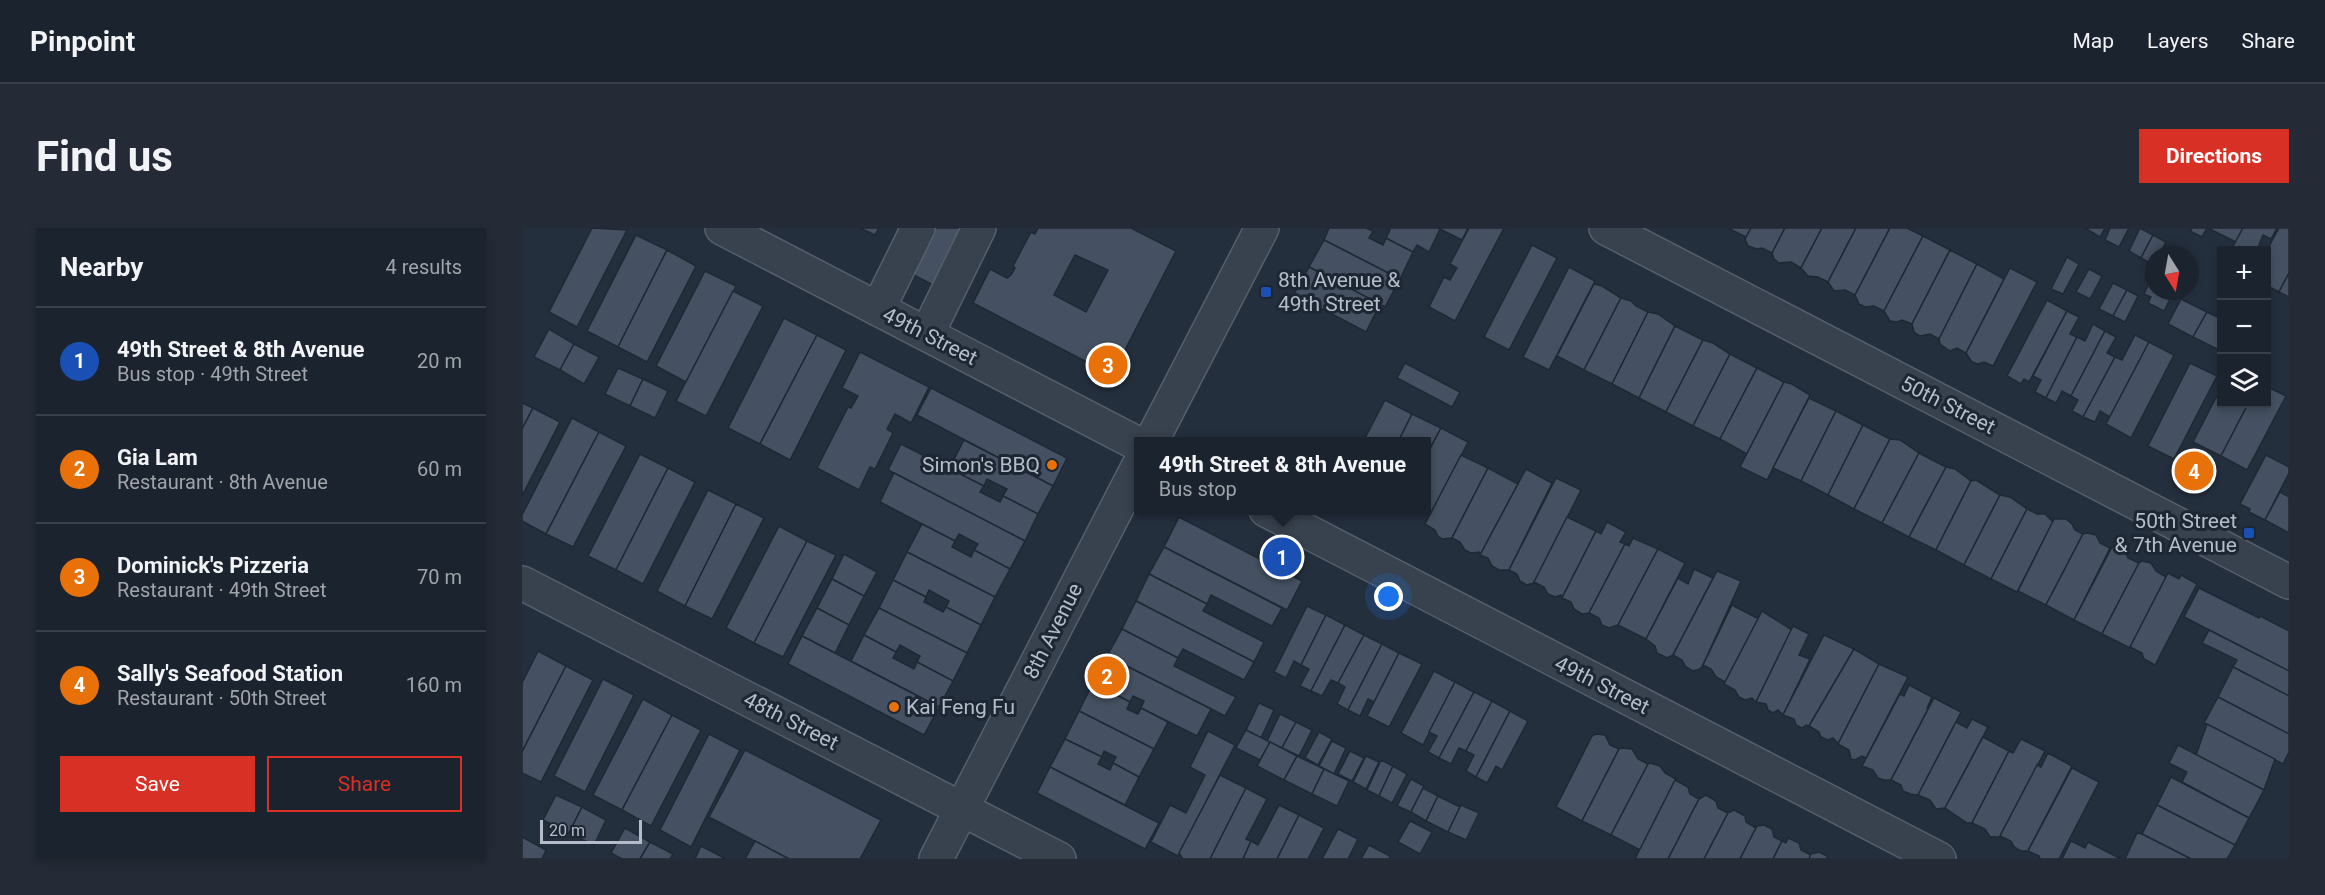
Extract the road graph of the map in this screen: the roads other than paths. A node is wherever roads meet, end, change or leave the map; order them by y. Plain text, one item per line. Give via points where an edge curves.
1 (722, 228) edge
2 (918, 228) edge
3 (980, 228) edge
4 (1262, 228) edge
5 (1606, 228) edge
6 (878, 309) junction
7 (927, 334) junction
8 (1153, 437) edge
9 (1134, 442) edge
10 (1134, 475) edge
11 (1276, 515) edge
12 (2289, 582) edge
13 (522, 583) edge
14 (962, 809) junction
15 (936, 859) edge
16 (1059, 859) edge
17 (1939, 859) edge

1 - 6 street, 49th Street
2 - 6 street
3 - 7 street
4 - 8 street
5 - 12 street, 50th Street
6 - 7 street, 49th Street
7 - 9 street, 49th Street
10 - 14 street, 8th Avenue
11 - 17 street, 49th Street
13 - 14 street, 48th Street
14 - 15 street, 8th Avenue
14 - 16 street, 48th Street

